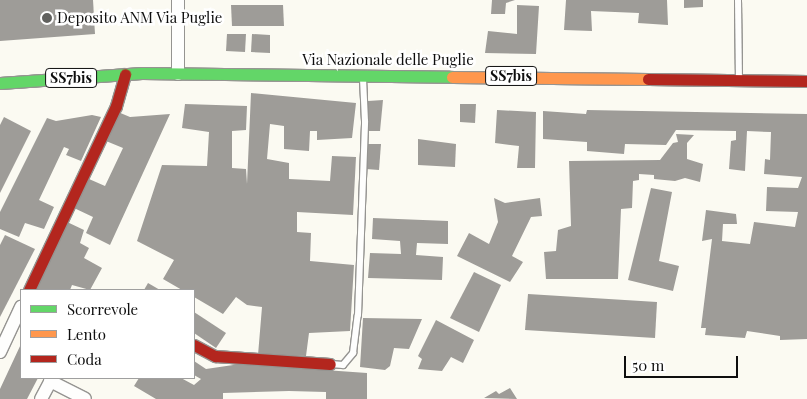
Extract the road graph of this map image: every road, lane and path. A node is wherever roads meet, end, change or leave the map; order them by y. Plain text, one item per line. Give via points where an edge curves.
1 (178, 0) edge
2 (738, 0) edge
3 (125, 74) junction
4 (178, 74) junction
5 (362, 75) junction
6 (739, 80) junction
7 (807, 82) edge
8 (0, 83) edge
9 (29, 289) edge
10 (20, 309) edge
11 (195, 346) edge
12 (0, 352) edge
13 (330, 364) joint
14 (51, 380) edge
15 (42, 399) edge
16 (85, 399) edge

1 - 4 street
2 - 6 lane
3 - 4 main road, Via Nazionale delle Puglie / SS7bis
3 - 8 main road, Via Nazionale delle Puglie / SS7bis
3 - 9 main road via 116,106
4 - 5 main road, Via Nazionale delle Puglie / SS7bis
5 - 6 main road, Via Nazionale delle Puglie / SS7bis
5 - 13 lane via 365,121 358,315 353,353 343,365
6 - 7 main road, Via Nazionale delle Puglie / SS7bis
10 - 12 street
11 - 13 main road via 215,356
14 - 15 street
14 - 16 street

